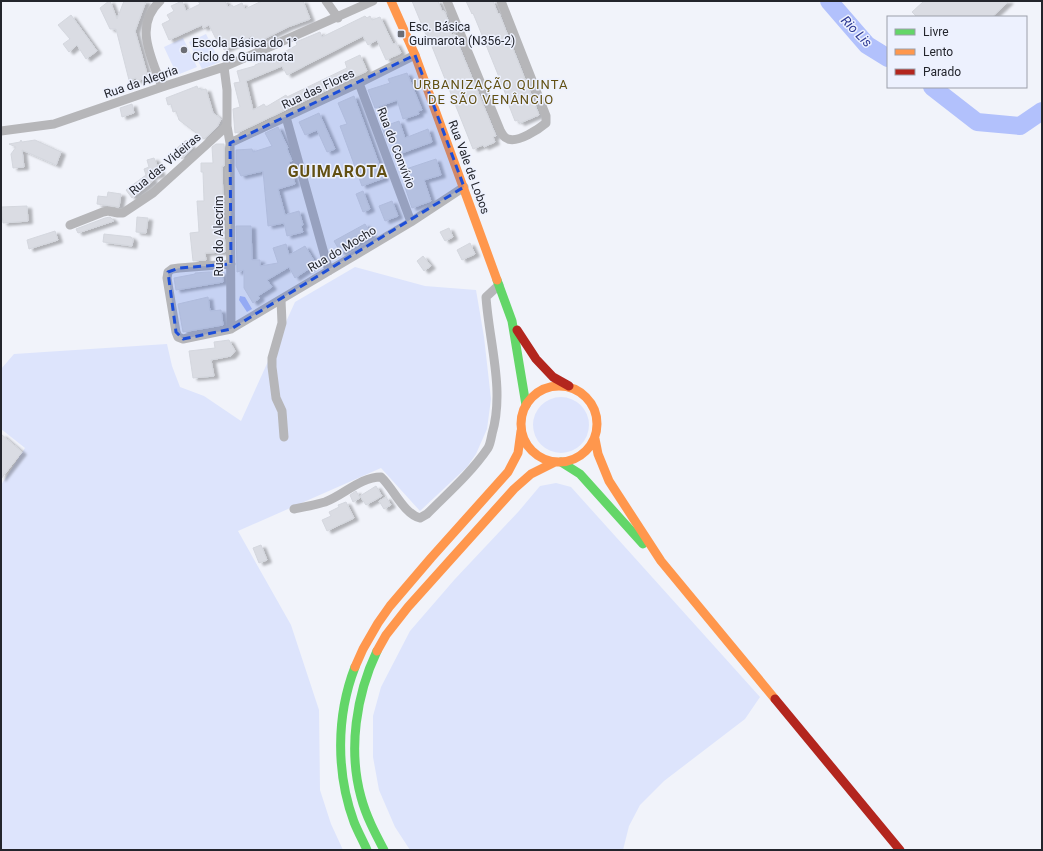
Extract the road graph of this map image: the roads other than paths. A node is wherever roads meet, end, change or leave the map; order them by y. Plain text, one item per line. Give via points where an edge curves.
1 (160, 1) edge
2 (326, 1) edge
3 (373, 1) edge
4 (391, 1) edge
5 (447, 1) edge
6 (501, 1) edge
7 (338, 18) junction
8 (415, 55) junction
9 (224, 67) junction
10 (359, 83) junction
11 (162, 87) junction
12 (286, 117) junction
13 (227, 126) junction
14 (1, 131) edge
15 (230, 143) junction
16 (464, 187) junction
17 (412, 222) junction
18 (70, 224) dead end
19 (231, 264) junction
20 (329, 271) junction
21 (499, 285) junction
22 (281, 300) junction
23 (512, 321) junction
24 (232, 329) junction
25 (572, 388) junction
26 (526, 405) junction
27 (522, 431) junction
28 (284, 437) dead end
29 (595, 439) junction
30 (558, 462) junction
31 (294, 509) dead end
32 (661, 561) junction
33 (367, 850) edge
34 (384, 850) edge
35 (900, 850) edge

1 - 11 street via 153,7 145,32
2 - 7 street
3 - 7 street, Rua da Alegria
4 - 8 main road, Rua Vale de Lobos
5 - 6 street via 500,130 504,137 516,140 540,129 546,123 546,116
7 - 9 street, Rua da Alegria
8 - 10 street, Rua das Flores
8 - 16 main road, Rua Vale de Lobos
9 - 11 street, Rua da Alegria
9 - 13 street, Rua do Alecrim
10 - 12 street, Rua das Flores
10 - 17 street, Rua do Convívio
11 - 14 street, Rua da Alegria via 54,124
12 - 15 street, Rua das Flores
12 - 20 street
13 - 15 street, Rua do Alecrim
13 - 18 street, Rua das Videiras via 154,193 127,211 103,212
15 - 19 street, Rua do Alecrim
16 - 17 street, Rua do Mocho
16 - 21 main road, Rua Vale de Lobos
17 - 20 street, Rua do Mocho
19 - 24 street, Rua do Alecrim
19 - 24 street, Rua do Mocho via 172,269 168,272 167,278 178,337 183,339
20 - 22 street, Rua do Mocho
21 - 23 main road, Rua Vale de Lobos
21 - 31 street via 486,297 498,392 496,420 489,447 472,468 420,518 405,507 381,477 357,484 326,502
22 - 24 street, Rua do Mocho
22 - 28 street via 282,323 272,367 276,398 282,411
23 - 25 main road via 536,359 553,377
23 - 26 main road
25 - 26 main road via 551,386 541,390
25 - 29 main road via 584,394 592,404 597,416 598,429
26 - 27 main road via 522,417
27 - 30 main road via 524,440 533,452 545,460
27 - 33 main road via 519,452 508,472 389,607 353,670 341,718 341,766 351,816
29 - 30 main road via 581,456
29 - 32 main road via 598,454 610,481
30 - 32 main road via 580,474
30 - 34 main road via 531,474 510,493 403,613 372,661 362,690 354,750 359,792 366,815
32 - 35 main road

